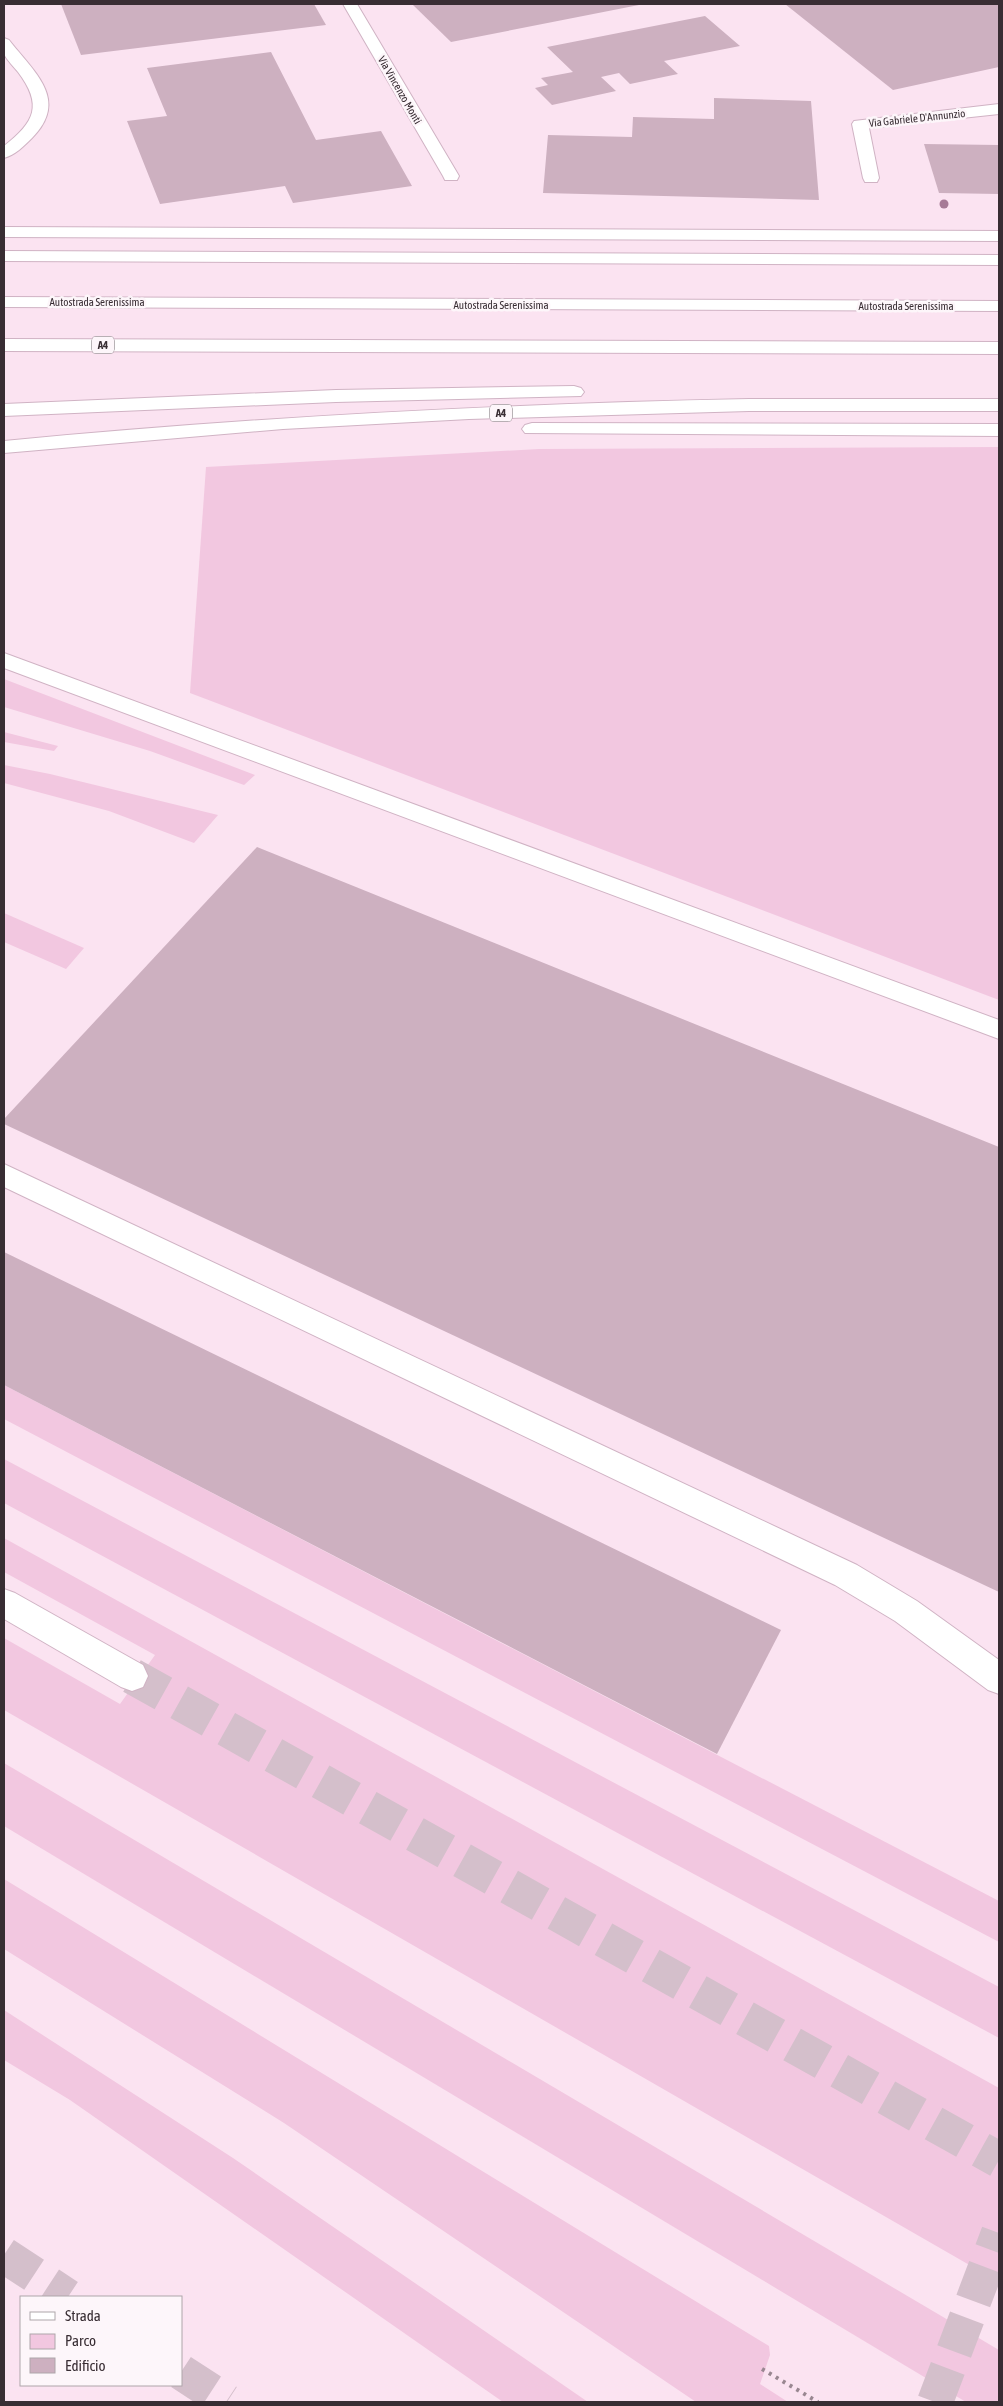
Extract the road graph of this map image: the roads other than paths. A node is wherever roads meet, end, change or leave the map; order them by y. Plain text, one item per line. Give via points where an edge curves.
1 (350, 4) edge
2 (4, 43) edge
3 (999, 109) edge
4 (4, 153) edge
5 (451, 176) dead end
6 (871, 178) dead end
7 (4, 232) edge
8 (999, 236) edge
9 (4, 256) edge
10 (999, 260) edge
11 (4, 302) edge
12 (999, 306) edge
13 (4, 345) edge
14 (999, 348) edge
15 (999, 395) edge
16 (999, 405) edge
17 (4, 410) edge
18 (999, 430) edge
19 (4, 448) edge
20 (4, 660) edge
21 (999, 1030) edge
22 (4, 1174) edge
23 (4, 1603) edge
24 (132, 1676) tunnel mouth
25 (999, 1679) edge

1 - 5 main road, Via Vincenzo Monti
2 - 4 main road via 37,88 43,102 40,116 31,130
3 - 6 main road, Via Gabriele D'Annunzio via 860,124
7 - 8 main road
9 - 10 main road
11 - 12 main road, Autostrada Serenissima
13 - 14 main road, A4
15 - 17 main road via 526,392 336,396
16 - 19 main road, A4 via 595,409 156,432
18 - 19 main road via 354,431 168,443
20 - 21 main road
22 - 25 main road via 846,1575 906,1611
23 - 24 main road

